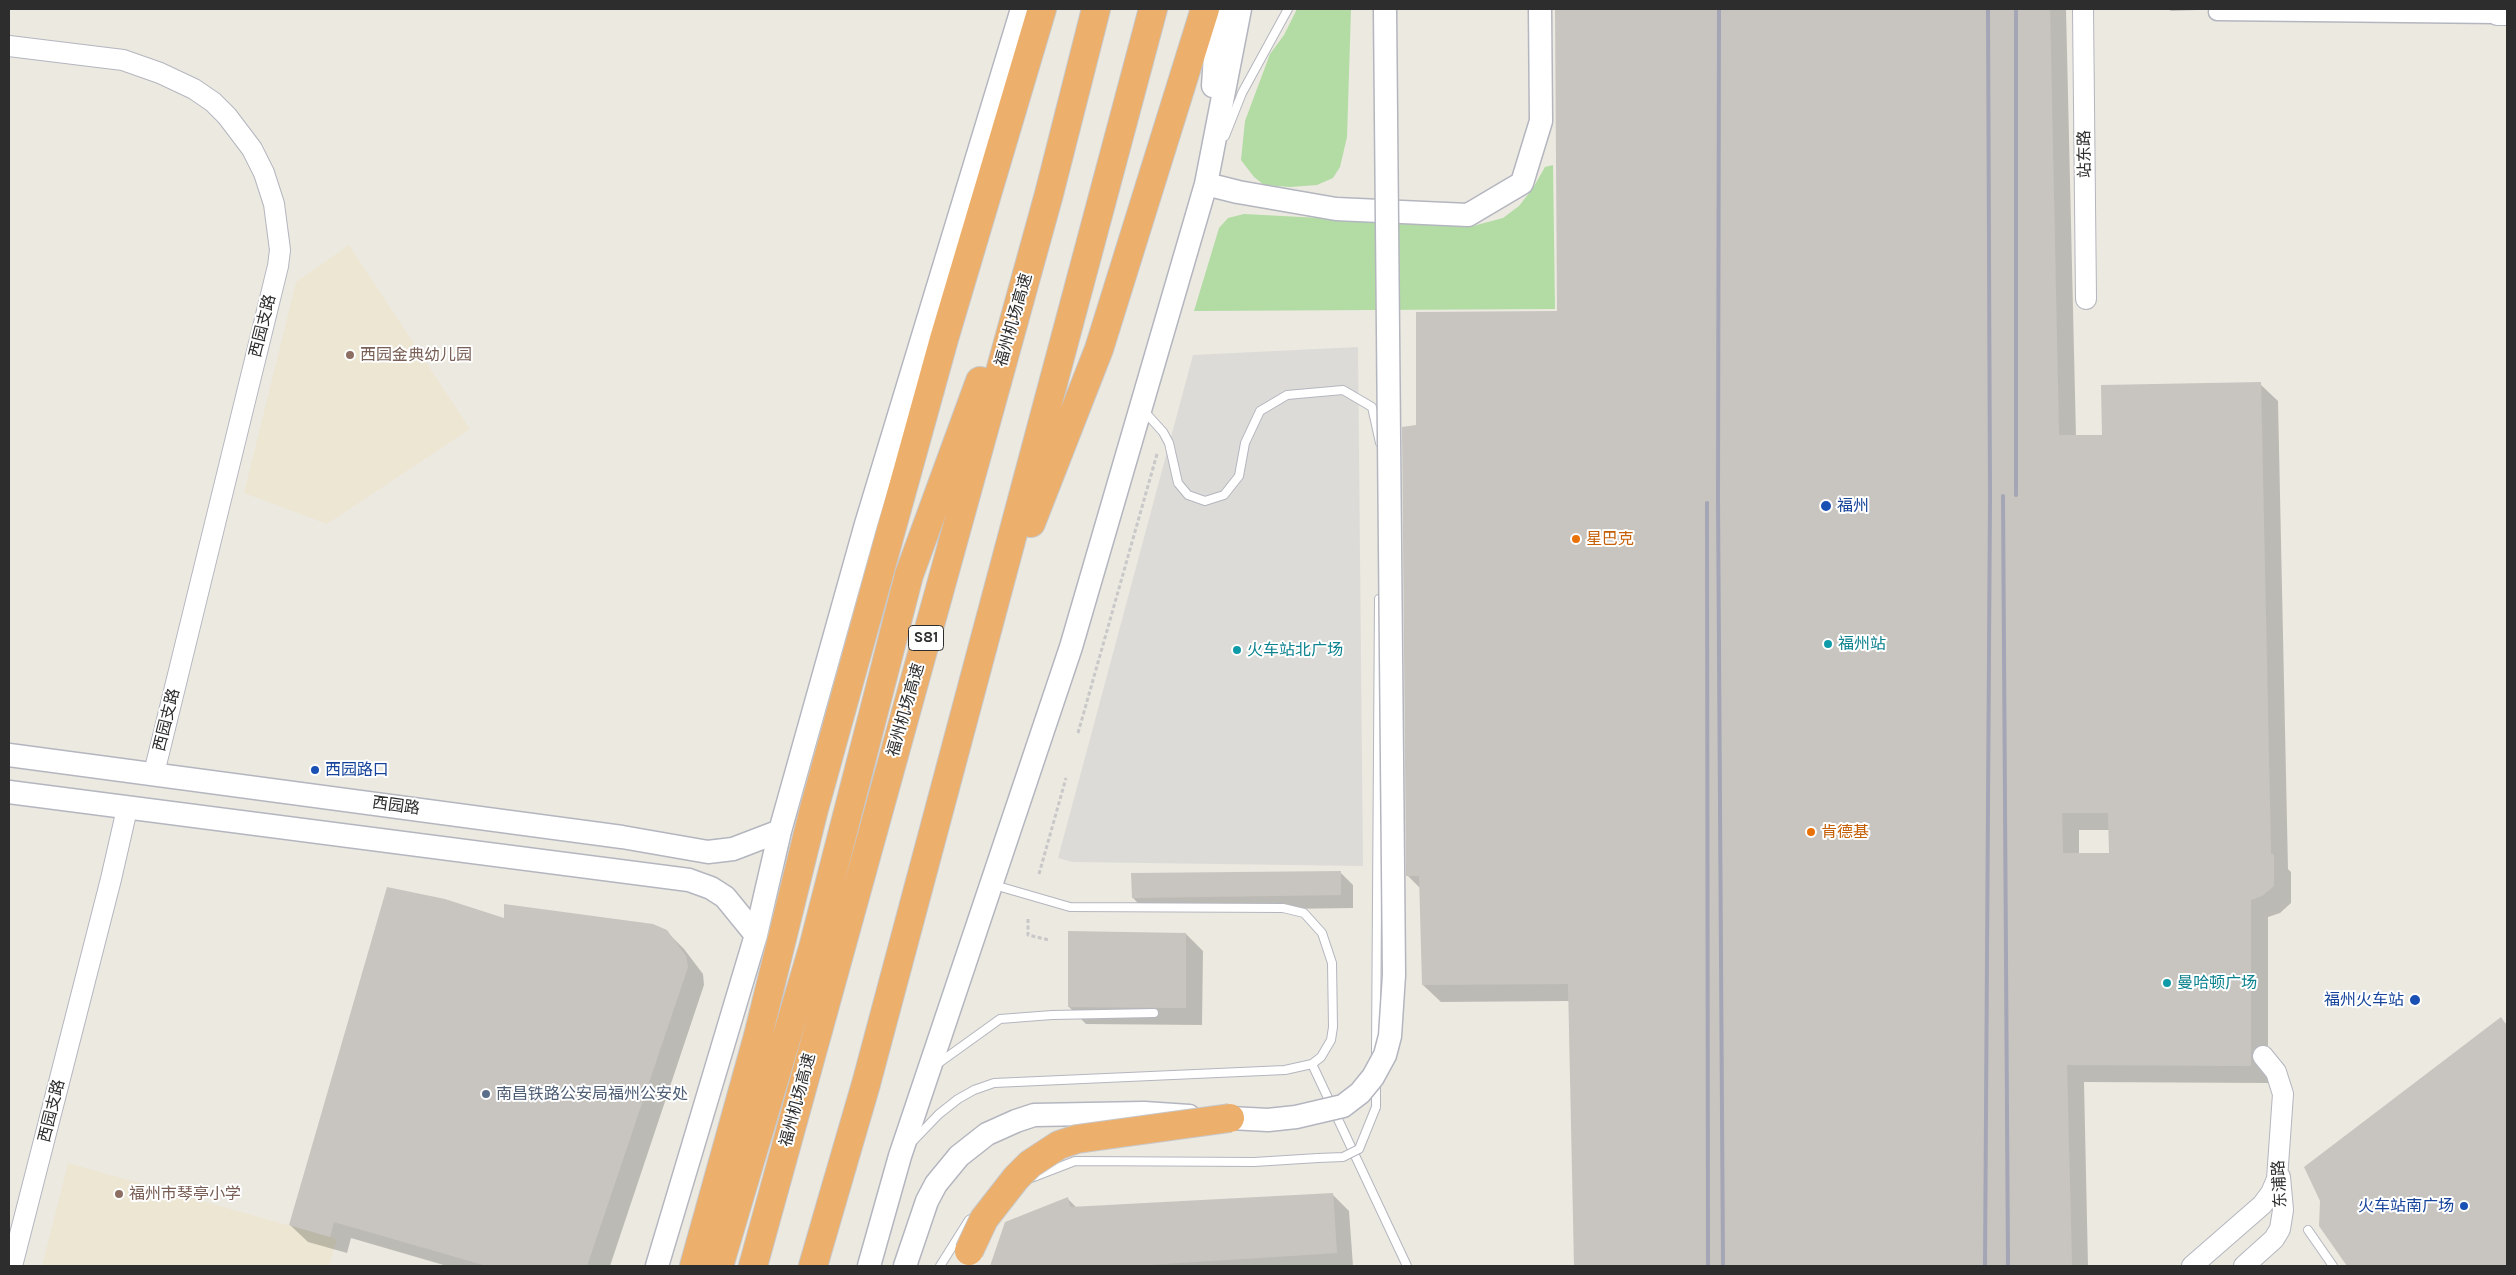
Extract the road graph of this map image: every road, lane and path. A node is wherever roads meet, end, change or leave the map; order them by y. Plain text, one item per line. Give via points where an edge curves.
1 (1022, 9) edge
2 (1042, 9) edge
3 (1096, 9) edge
4 (1153, 9) edge
5 (1204, 9) edge
6 (1218, 9) edge
7 (1240, 9) edge
8 (1288, 9) edge
9 (1385, 9) edge
10 (1540, 9) edge
11 (2083, 9) edge
12 (2217, 12) dead end
13 (2501, 13) edge
14 (9, 46) edge
15 (1206, 184) junction
16 (1049, 194) junction
17 (2086, 299) dead end
18 (1141, 408) junction
19 (1158, 452) dead end
20 (1380, 476) dead end
21 (1380, 594) dead end
22 (983, 645) junction
23 (1078, 733) dead end
24 (9, 755) edge
25 (154, 773) junction
26 (1066, 778) dead end
27 (9, 792) edge
28 (127, 809) junction
29 (780, 831) junction
30 (1039, 874) dead end
31 (990, 884) junction
32 (1028, 919) dead end
33 (756, 935) junction
34 (1049, 940) dead end
35 (1154, 1013) dead end
36 (2263, 1056) dead end
37 (1312, 1064) junction
38 (928, 1070) junction
39 (1230, 1118) junction
40 (2278, 1150) junction
41 (900, 1156) junction
42 (2308, 1230) dead end
43 (12, 1266) edge
44 (656, 1266) edge
45 (694, 1266) edge
46 (719, 1266) edge
47 (753, 1266) edge
48 (814, 1266) edge
49 (870, 1266) edge
50 (905, 1266) edge
51 (940, 1266) edge
52 (962, 1266) edge
53 (1407, 1266) edge
54 (2192, 1266) edge
55 (2244, 1266) edge
56 (2333, 1266) edge

1 - 29 main road via 866,524
2 - 45 highway via 933,377 814,809 758,1036
3 - 16 highway, 福州机场高速 / S81
4 - 22 highway
5 - 22 highway via 1099,349
6 - 15 main road
7 - 15 main road
8 - 15 lane via 1242,93
9 - 39 main road, bridge via 1394,975 1390,1036 1373,1077 1343,1106 1268,1120
10 - 15 main road via 1541,121 1522,183 1468,215 1336,209
11 - 17 street, 站东路
12 - 13 street
14 - 25 street, 西园支路 via 123,60 194,89 220,109 252,149 264,172 274,204 279,242 278,266
15 - 18 main road
16 - 46 highway via 909,575 814,948
16 - 47 highway, 福州机场高速 / S81
18 - 20 lane via 1169,443 1178,483 1188,495 1205,501 1224,494 1239,476 1245,443 1260,411 1287,395 1343,390 1372,407 1380,446
18 - 31 main road via 1071,647
19 - 23 path
21 - 51 lane, bridge via 1376,1107 1360,1149 1343,1157 1254,1162 1075,1161 1034,1176 969,1220
22 - 48 highway
24 - 25 main road, 西园路
25 - 29 main road, 西园路 via 622,837 708,852 733,850
26 - 30 path
27 - 28 main road
28 - 33 main road via 689,880 712,888 725,898
28 - 43 street, 西园支路
29 - 33 main road
31 - 37 lane via 1070,907 1282,908 1304,913 1322,933 1332,963 1333,1027 1326,1049
31 - 38 main road
32 - 34 path via 1028,934
33 - 44 main road
35 - 38 lane via 1052,1014 1000,1019
36 - 40 street via 2276,1072 2283,1094
37 - 41 lane via 1273,1071 994,1083 958,1099
37 - 53 lane
38 - 41 main road
39 - 50 main road, bridge via 1144,1113 1050,1114 1003,1126 974,1144 946,1169 927,1201
39 - 52 highway, bridge via 1077,1139 1059,1145 1030,1164 1001,1196 984,1220
40 - 54 street, 东浦路 via 2277,1179 2268,1198
40 - 55 street, 东浦路 via 2283,1210 2280,1229 2274,1239
41 - 49 main road
42 - 56 lane

